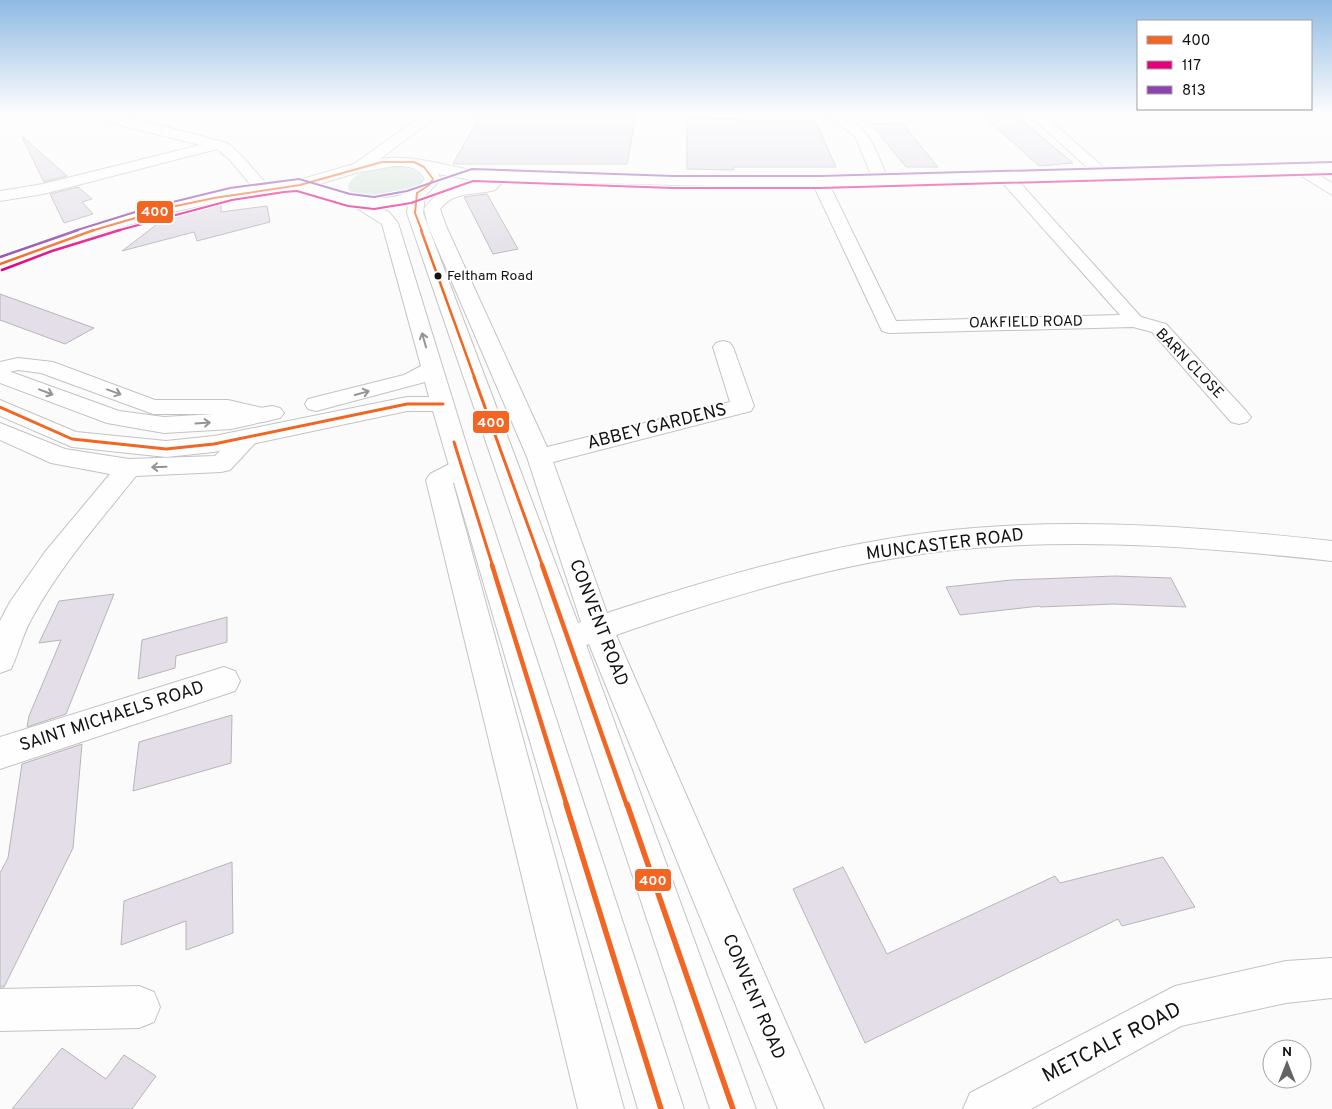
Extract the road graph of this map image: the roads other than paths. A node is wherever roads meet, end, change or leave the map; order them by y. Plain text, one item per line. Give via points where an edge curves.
1 (134, 166) edge
2 (243, 166) edge
3 (358, 166) edge
4 (365, 166) edge
5 (420, 166) edge
6 (875, 166) edge
7 (1094, 166) edge
8 (425, 167) junction
9 (1332, 168) edge
10 (1300, 169) junction
11 (352, 170) junction
12 (486, 175) junction
13 (1104, 175) junction
14 (1007, 178) junction
15 (881, 181) junction
16 (820, 182) junction
17 (298, 185) junction
18 (262, 188) junction
19 (1332, 190) edge
20 (420, 191) junction
21 (0, 196) edge
22 (339, 196) junction
23 (358, 202) junction
24 (0, 264) edge
25 (1134, 321) junction
26 (723, 346) dead end
27 (0, 368) edge
28 (432, 368) junction
29 (0, 375) edge
30 (443, 404) junction
31 (0, 407) edge
32 (263, 415) junction
33 (1239, 417) dead end
34 (0, 431) edge
35 (249, 437) junction
36 (539, 457) junction
37 (461, 466) junction
38 (129, 468) junction
39 (1332, 551) edge
40 (583, 634) junction
41 (1, 649) edge
42 (224, 680) dead end
43 (0, 754) edge
44 (1332, 978) edge
45 (139, 1007) dead end
46 (0, 1010) edge
47 (601, 1109) edge
48 (661, 1109) edge
49 (733, 1109) edge
50 (801, 1109) edge
51 (986, 1109) edge

1 - 21 street via 43,189
2 - 18 street
3 - 11 street
4 - 11 street
5 - 8 street
6 - 15 street
7 - 13 street
8 - 12 street
8 - 20 street, CONVENT ROAD via 433,179
9 - 10 street
10 - 13 street
10 - 19 street
11 - 17 street
11 - 22 street via 334,183 333,190
12 - 16 street via 673,182
12 - 20 street
12 - 36 street, CONVENT ROAD via 489,187 452,191 439,198 432,209
13 - 14 street
14 - 15 street
14 - 25 street
15 - 16 street
16 - 25 street, OAKFIELD ROAD via 889,327
17 - 18 street
17 - 22 street
18 - 24 street via 112,225
20 - 23 street via 397,200
20 - 40 street, CONVENT ROAD via 414,213 476,384
22 - 23 street
28 -> 23 street via 390,224 383,216
25 - 33 street, BARN CLOSE via 1159,328
26 - 36 street, ABBEY GARDENS via 744,406
27 -> 32 street via 18,364 45,367 154,407 228,407
28 - 30 street
32 -> 28 street via 412,380
29 -> 32 street via 115,418 164,425 231,421
30 - 35 street via 406,404
30 - 37 street
31 - 35 street via 72,439 124,446 166,449
34 - 38 street via 60,457
35 -> 38 street via 221,464
36 - 40 street, CONVENT ROAD
37 - 47 street via 439,480
37 - 48 street
38 - 41 street via 37,584
39 - 40 street, MUNCASTER ROAD via 1138,534 1029,534 912,545 815,564
40 - 49 street, CONVENT ROAD
40 - 50 street, CONVENT ROAD
42 - 43 street, SAINT MICHAELS ROAD
44 - 51 street, METCALF ROAD via 1286,982 1175,1007
45 - 46 street

